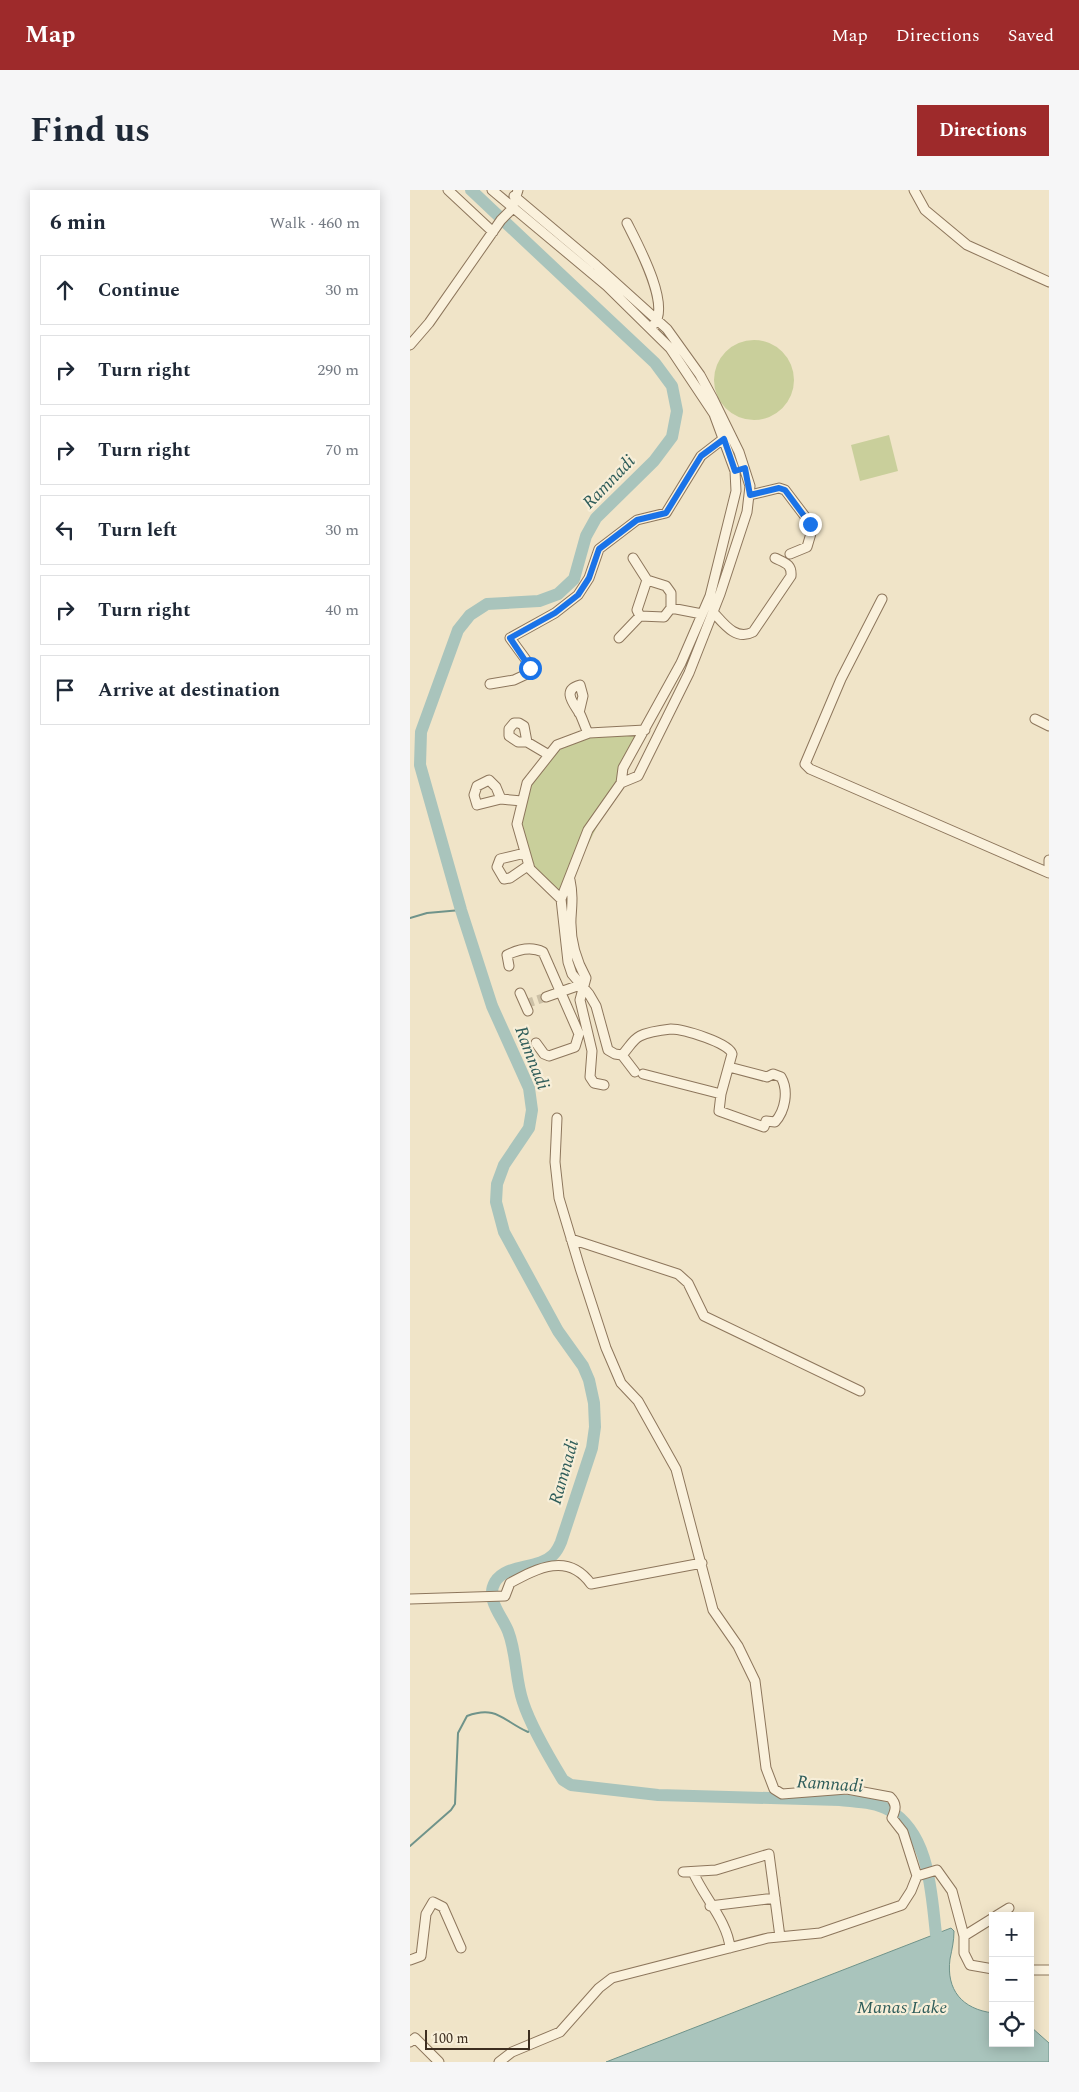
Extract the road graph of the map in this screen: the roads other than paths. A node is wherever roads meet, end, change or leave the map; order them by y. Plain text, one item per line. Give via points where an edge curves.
1 (448, 190) edge
2 (492, 190) edge
3 (914, 190) edge
4 (516, 193) edge
5 (509, 212) junction
6 (628, 223) dead end
7 (494, 231) junction
8 (585, 262) junction
9 (1049, 282) edge
10 (657, 320) junction
11 (650, 328) junction
12 (410, 345) edge
13 (724, 439) junction
14 (745, 468) junction
15 (735, 471) junction
16 (750, 495) junction
17 (790, 554) dead end
18 (633, 558) dead end
19 (775, 558) dead end
20 (647, 580) junction
21 (882, 598) dead end
22 (671, 608) junction
23 (713, 612) junction
24 (702, 614) junction
25 (640, 616) junction
26 (619, 638) dead end
27 (490, 684) dead end
28 (579, 712) dead end
29 (1035, 719) dead end
30 (1049, 726) edge
31 (645, 730) junction
32 (588, 733) junction
33 (527, 742) dead end
34 (548, 755) junction
35 (621, 783) junction
36 (501, 799) dead end
37 (522, 802) junction
38 (525, 852) junction
39 (1049, 860) edge
40 (529, 865) junction
41 (1049, 871) edge
42 (570, 880) junction
43 (561, 899) junction
44 (509, 966) dead end
45 (582, 987) junction
46 (562, 992) junction
47 (520, 993) dead end
48 (546, 996) tunnel mouth
49 (528, 1012) dead end
50 (536, 1043) dead end
51 (622, 1055) junction
52 (729, 1067) junction
53 (604, 1085) dead end
54 (721, 1094) junction
55 (557, 1118) dead end
56 (571, 1239) junction
57 (860, 1391) dead end
58 (702, 1563) junction
59 (410, 1599) edge
60 (923, 1874) junction
61 (775, 1898) junction
62 (710, 1906) junction
63 (1009, 1908) dead end
64 (1002, 1912) edge
65 (989, 1920) edge
66 (964, 1936) junction
67 (780, 1937) junction
68 (461, 1948) dead end
69 (730, 1948) junction
70 (410, 1960) edge
71 (989, 1968) edge
72 (1034, 1970) edge
73 (1049, 1970) edge
74 (410, 2042) edge
75 (439, 2062) edge
76 (499, 2062) edge

1 - 7 street
2 - 5 street
3 - 9 street via 925,210 967,245
4 - 5 street
4 - 8 street
5 - 7 street
5 - 8 street
6 - 10 street via 653,279 659,308
7 - 12 street
8 - 10 street
8 - 11 street
10 - 11 street
10 - 14 street via 700,375
11 - 13 street via 670,348 714,414
13 - 15 street
13 - 27 street via 701,456 666,513 637,520 599,549 589,578 578,595 555,613 510,638 529,664 529,673 514,680
14 - 15 street
14 - 16 street
15 - 24 street via 736,492 726,536
16 - 17 street via 779,488 785,490 810,524 812,530 807,547
16 - 23 street
18 - 20 street
19 - 23 street via 788,564 790,576 754,632 747,635 736,633
20 - 22 street via 666,586 671,593
20 - 25 street via 637,610
21 - 41 street via 841,679 805,764
22 - 24 street
22 - 25 street via 664,616
23 - 35 street via 688,673 638,776
24 - 31 street via 681,663
25 - 26 street
28 - 32 street
29 - 30 street
31 - 32 street
31 - 35 street via 623,768
32 - 34 street via 557,745
33 - 34 street
34 - 37 street via 527,783
35 - 42 street via 588,830
36 - 37 street
37 - 38 street via 516,824
38 - 40 street
38 - 40 street via 500,859 497,867 504,878 510,878
39 - 41 street
40 - 43 street
42 - 43 street
42 - 45 street via 574,897 571,919 573,943 586,978
43 - 45 street via 568,962
44 - 46 street via 507,955 513,952 527,948 543,952
45 - 46 street
45 - 51 street via 596,1006 608,1050
45 - 53 street via 580,1000 592,1051 590,1077 594,1083
46 - 48 street
46 - 50 street via 579,1034 575,1047 549,1056
47 - 49 street
51 - 52 street via 632,1041 642,1035 669,1029 684,1030 728,1047 732,1054
51 - 54 street via 639,1073
52 - 54 street
52 - 54 street via 767,1077 773,1074 781,1077 785,1095 780,1116 775,1122 766,1121 764,1127 724,1114 719,1111
55 - 56 street via 556,1177
56 - 57 street via 678,1274 688,1283 704,1316
56 - 58 street via 606,1348 621,1383 638,1402 676,1469
58 - 59 street via 591,1584 582,1571 559,1564 530,1572 510,1583 505,1596
58 - 60 street via 713,1610 738,1646 755,1681 766,1768 774,1789 782,1794 846,1790 890,1797 894,1801 894,1814
60 - 66 street via 937,1870 952,1891
60 - 67 street via 902,1905 820,1933
61 - 62 street
61 - 62 street via 768,1854 716,1870 688,1872
61 - 67 street
62 - 69 street via 726,1930
63 - 64 street
65 - 66 street
66 - 71 street via 964,1953 970,1965
67 - 69 street
68 - 70 street via 444,1907 433,1902 426,1914 421,1956
69 - 76 street via 612,1978 560,2032 512,2052
72 - 73 street
74 - 75 street via 415,2038

